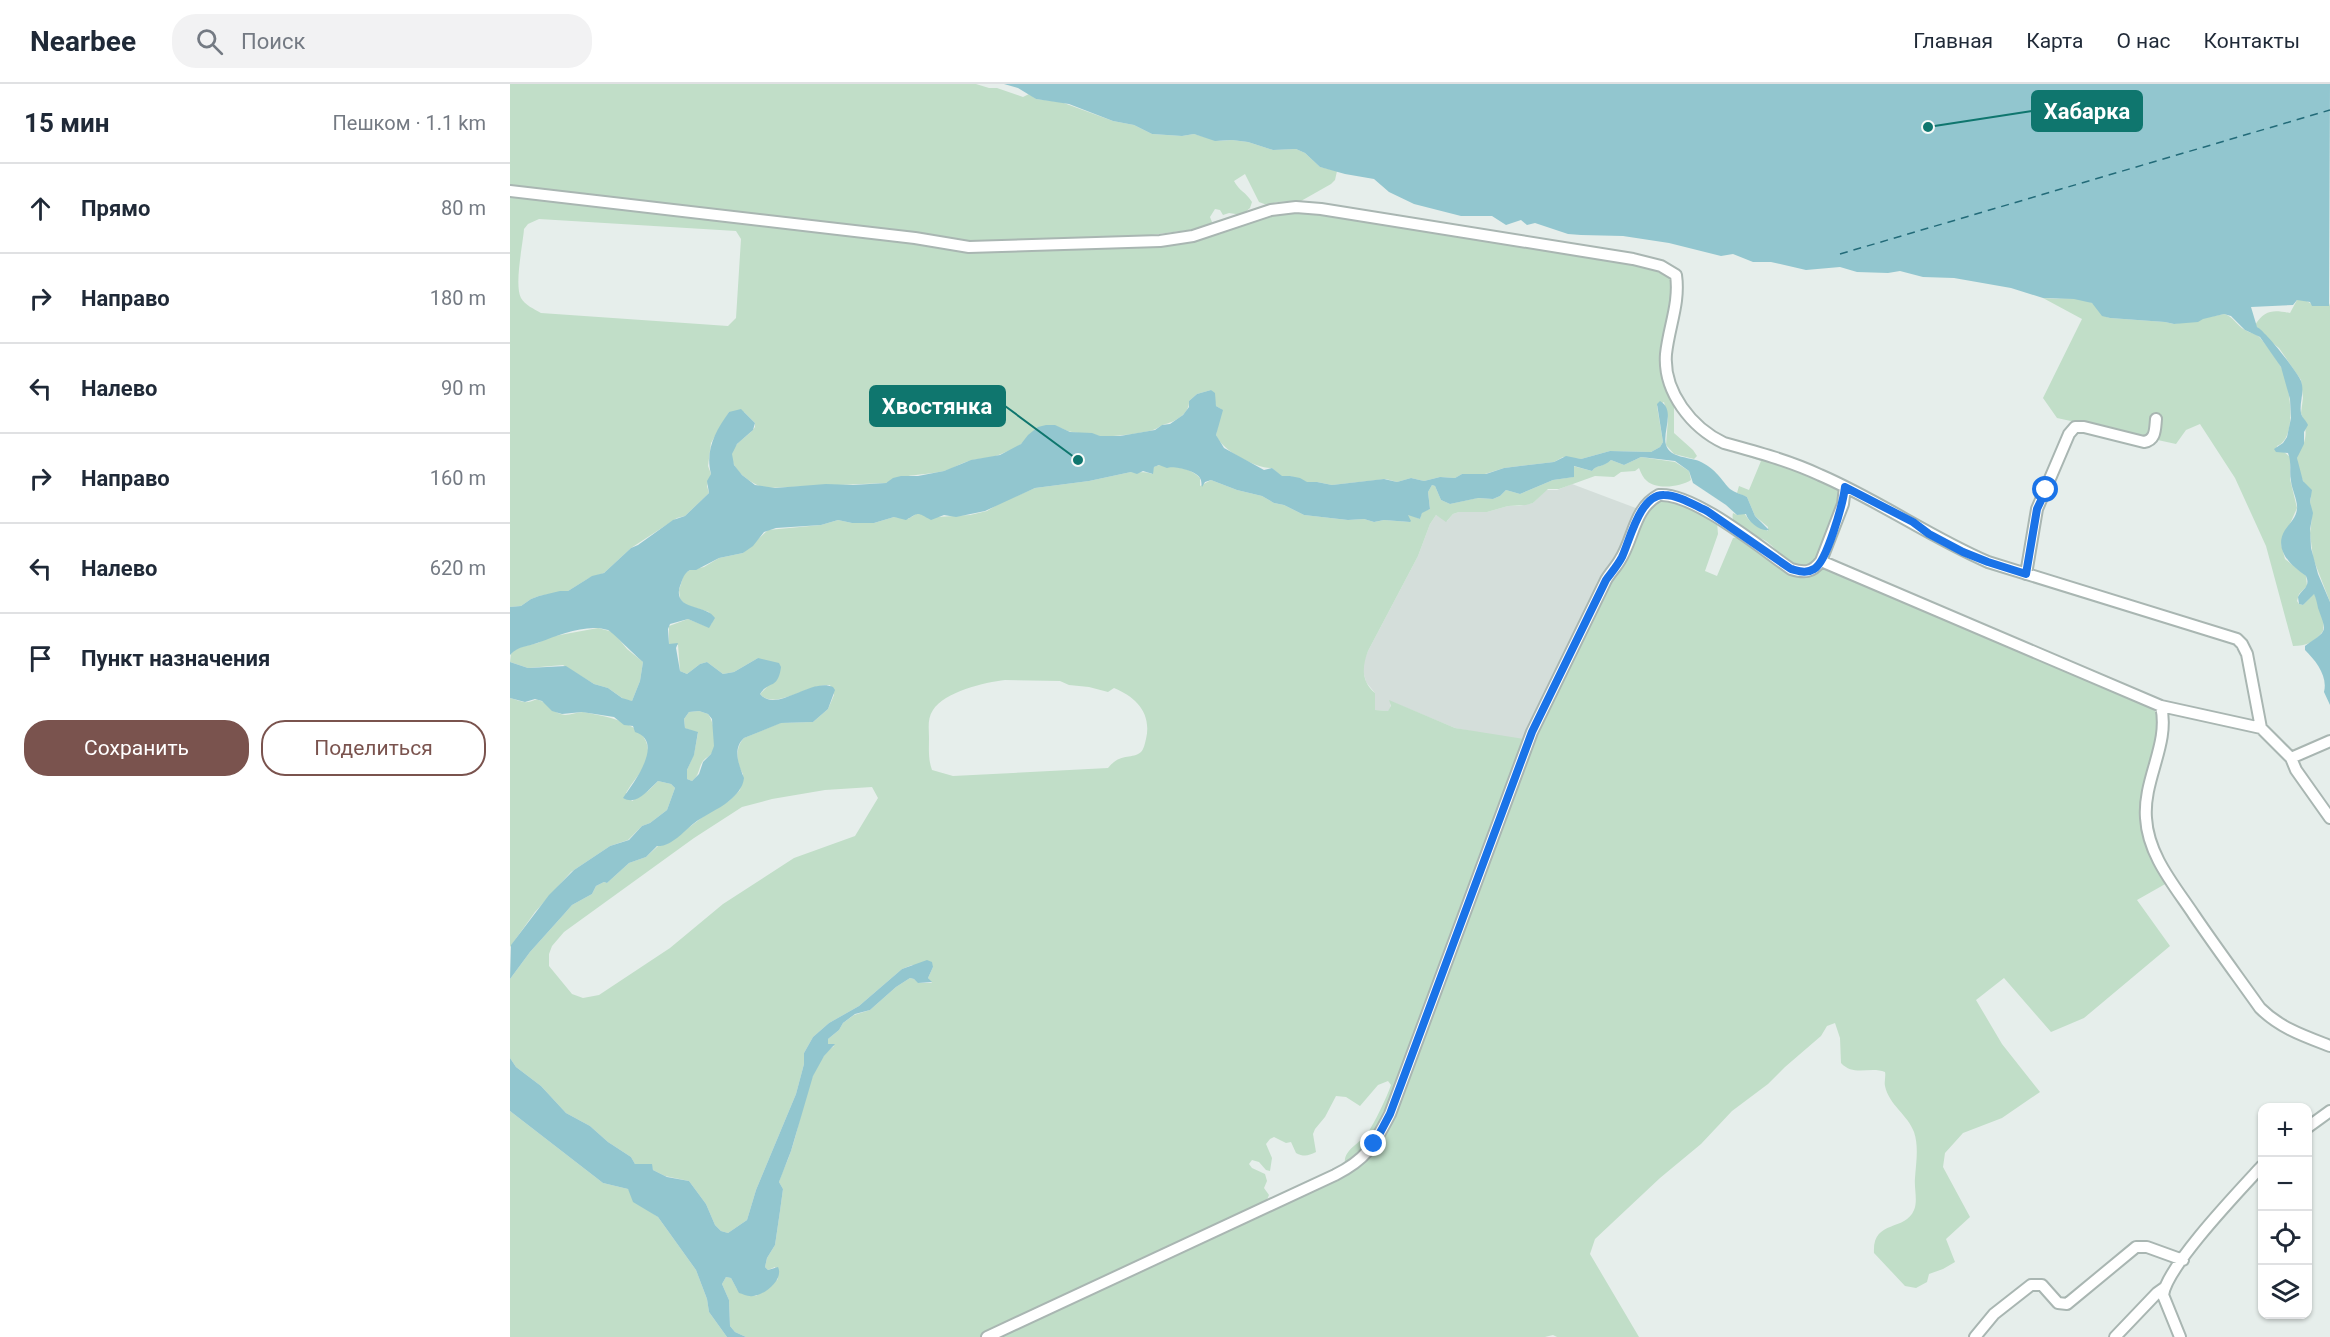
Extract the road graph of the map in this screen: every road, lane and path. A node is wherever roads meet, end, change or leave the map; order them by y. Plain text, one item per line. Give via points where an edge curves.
1 (510, 191) edge
2 (2156, 418) dead end
3 (1845, 487) junction
4 (1821, 561) junction
5 (2026, 574) junction
6 (2161, 706) junction
7 (2261, 728) junction
8 (2330, 741) edge
9 (2291, 758) junction
10 (2330, 818) edge
11 (2330, 1046) edge
12 (2330, 1112) edge
13 (2312, 1124) edge
14 (2258, 1170) edge
15 (2183, 1260) junction
16 (2164, 1288) junction
17 (987, 1337) edge
18 (1975, 1337) edge
19 (2115, 1337) edge
20 (2180, 1337) edge

1 - 3 street via 969,247 1160,241 1193,236 1271,210 1296,207 1661,266 1676,275 1679,293 1668,342 1667,367 1689,418 1724,443 1784,461
2 - 5 street via 2154,436 2144,442 2074,427 2037,509
3 - 4 street via 1843,504
3 - 5 street via 1963,552
4 - 6 street
4 - 17 street via 1808,572 1791,569 1707,511 1666,494 1645,505 1621,560 1606,580 1532,732 1390,1114 1374,1144 1356,1164 1335,1175
5 - 7 street via 2237,639 2247,654
6 - 7 street
6 - 11 street via 2164,722 2147,787 2145,817 2160,866 2272,1021
7 - 9 street
8 - 9 street
9 - 10 street
12 - 13 street
14 - 15 street via 2220,1211
15 - 16 street
15 - 18 street via 2136,1247 2067,1304 2058,1304 2042,1285 2031,1285 1994,1314
16 - 19 street
16 - 20 street via 2163,1295

